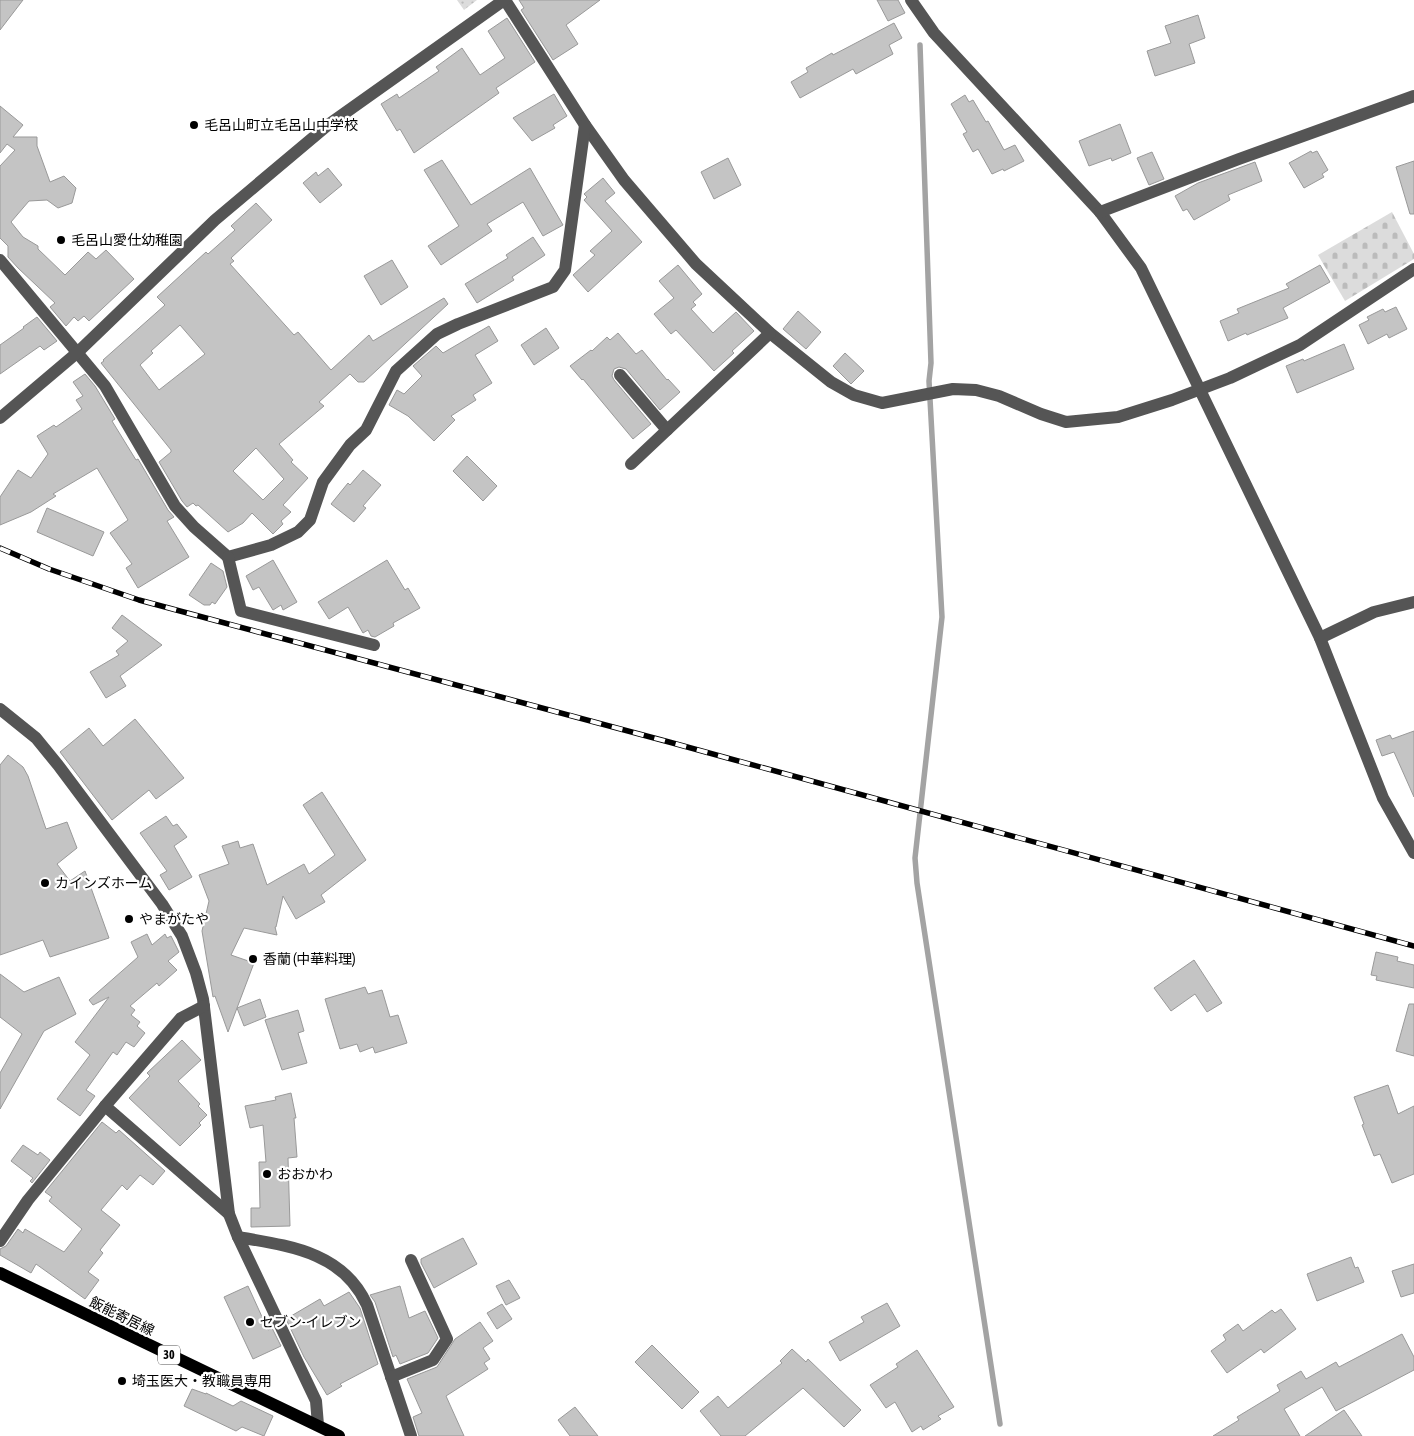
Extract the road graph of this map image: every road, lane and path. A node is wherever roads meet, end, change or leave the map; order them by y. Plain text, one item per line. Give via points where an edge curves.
1 (504, 0) edge
2 (910, 0) edge
3 (1414, 96) edge
4 (585, 125) junction
5 (1100, 212) junction
6 (0, 260) edge
7 (1414, 269) edge
8 (770, 333) junction
9 (78, 352) junction
10 (620, 375) dead end
11 (1201, 389) junction
12 (0, 418) edge
13 (667, 430) junction
14 (631, 464) dead end
15 (228, 558) junction
16 (1414, 602) edge
17 (1320, 638) junction
18 (374, 645) dead end
19 (0, 709) edge
20 (1414, 853) edge
21 (204, 1006) junction
22 (105, 1106) junction
23 (230, 1214) junction
24 (238, 1237) junction
25 (0, 1240) edge
26 (411, 1260) dead end
27 (0, 1273) edge
28 (391, 1377) junction
29 (318, 1425) junction
30 (340, 1436) edge
31 (411, 1436) edge

1 - 4 street
1 - 9 street via 328,126 215,220
2 - 5 street via 934,33
3 - 5 street
4 - 8 street via 624,180 696,264
4 - 15 street via 565,270 553,287 437,334 396,371 366,430 350,445 323,482 310,520 298,532 271,545
5 - 11 street via 1141,268
6 - 9 street
7 - 11 street via 1300,345
8 - 11 street via 831,382 854,395 882,403 953,389 976,390 1066,422 1089,421 1118,418
8 - 13 street
9 - 12 street
9 - 15 street via 105,386 175,506
10 - 13 street
11 - 17 street
13 - 14 street
15 - 18 street via 241,611
16 - 17 street via 1374,612
17 - 20 street via 1383,798
19 - 21 street via 36,738 162,904 182,936
21 - 22 street via 180,1018
21 - 23 street
22 - 23 street
22 - 25 street via 28,1200
23 - 24 street
24 - 28 street via 291,1246 335,1264 352,1279 367,1305
24 - 29 street via 316,1401
26 - 28 street via 447,1339 433,1360
27 - 29 main road, 飯能寄居線 / 30
28 - 31 street
29 - 30 main road, 飯能寄居線 / 30

